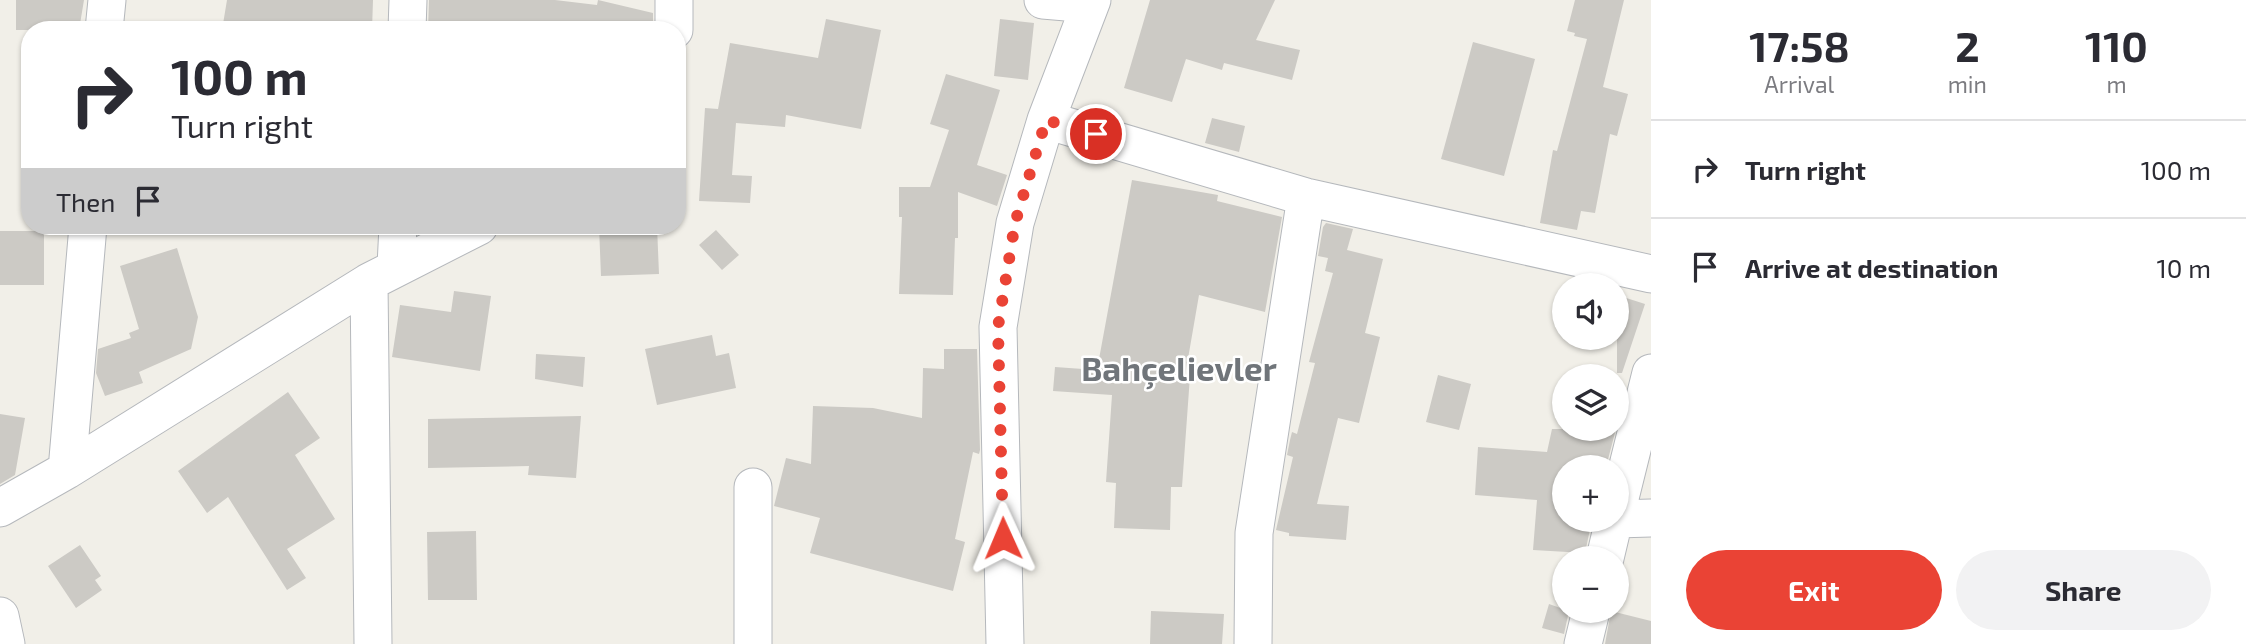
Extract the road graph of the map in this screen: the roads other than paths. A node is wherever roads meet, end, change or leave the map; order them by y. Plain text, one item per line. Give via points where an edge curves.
1 (107, 0) edge
2 (408, 0) edge
3 (674, 0) edge
4 (1043, 0) edge
5 (1091, 2) edge
6 (105, 21) edge
7 (407, 21) edge
8 (674, 21) edge
9 (1046, 120) junction
10 (1306, 197) junction
11 (87, 235) edge
12 (395, 235) edge
13 (461, 235) edge
14 (383, 274) junction
15 (1651, 275) edge
16 (1651, 373) edge
17 (1629, 462) edge
18 (67, 470) junction
19 (753, 487) dead end
20 (0, 508) edge
21 (1651, 518) edge
22 (1629, 519) edge
23 (0, 616) edge
24 (1588, 623) edge
25 (6, 644) edge
26 (373, 644) edge
27 (753, 644) edge
28 (1005, 644) edge
29 (1252, 644) edge
30 (1583, 644) edge

1 - 6 street
2 - 7 street
3 - 8 street
4 - 5 street
5 - 9 street
9 - 10 street
9 - 28 street via 1015,223 998,327
10 - 15 street
10 - 29 street via 1254,533
11 - 18 street
12 - 14 street
13 - 14 street
14 - 18 street
14 - 26 street
16 - 17 street
18 - 20 street
19 - 27 street
21 - 22 street
23 - 25 street
24 - 30 street

